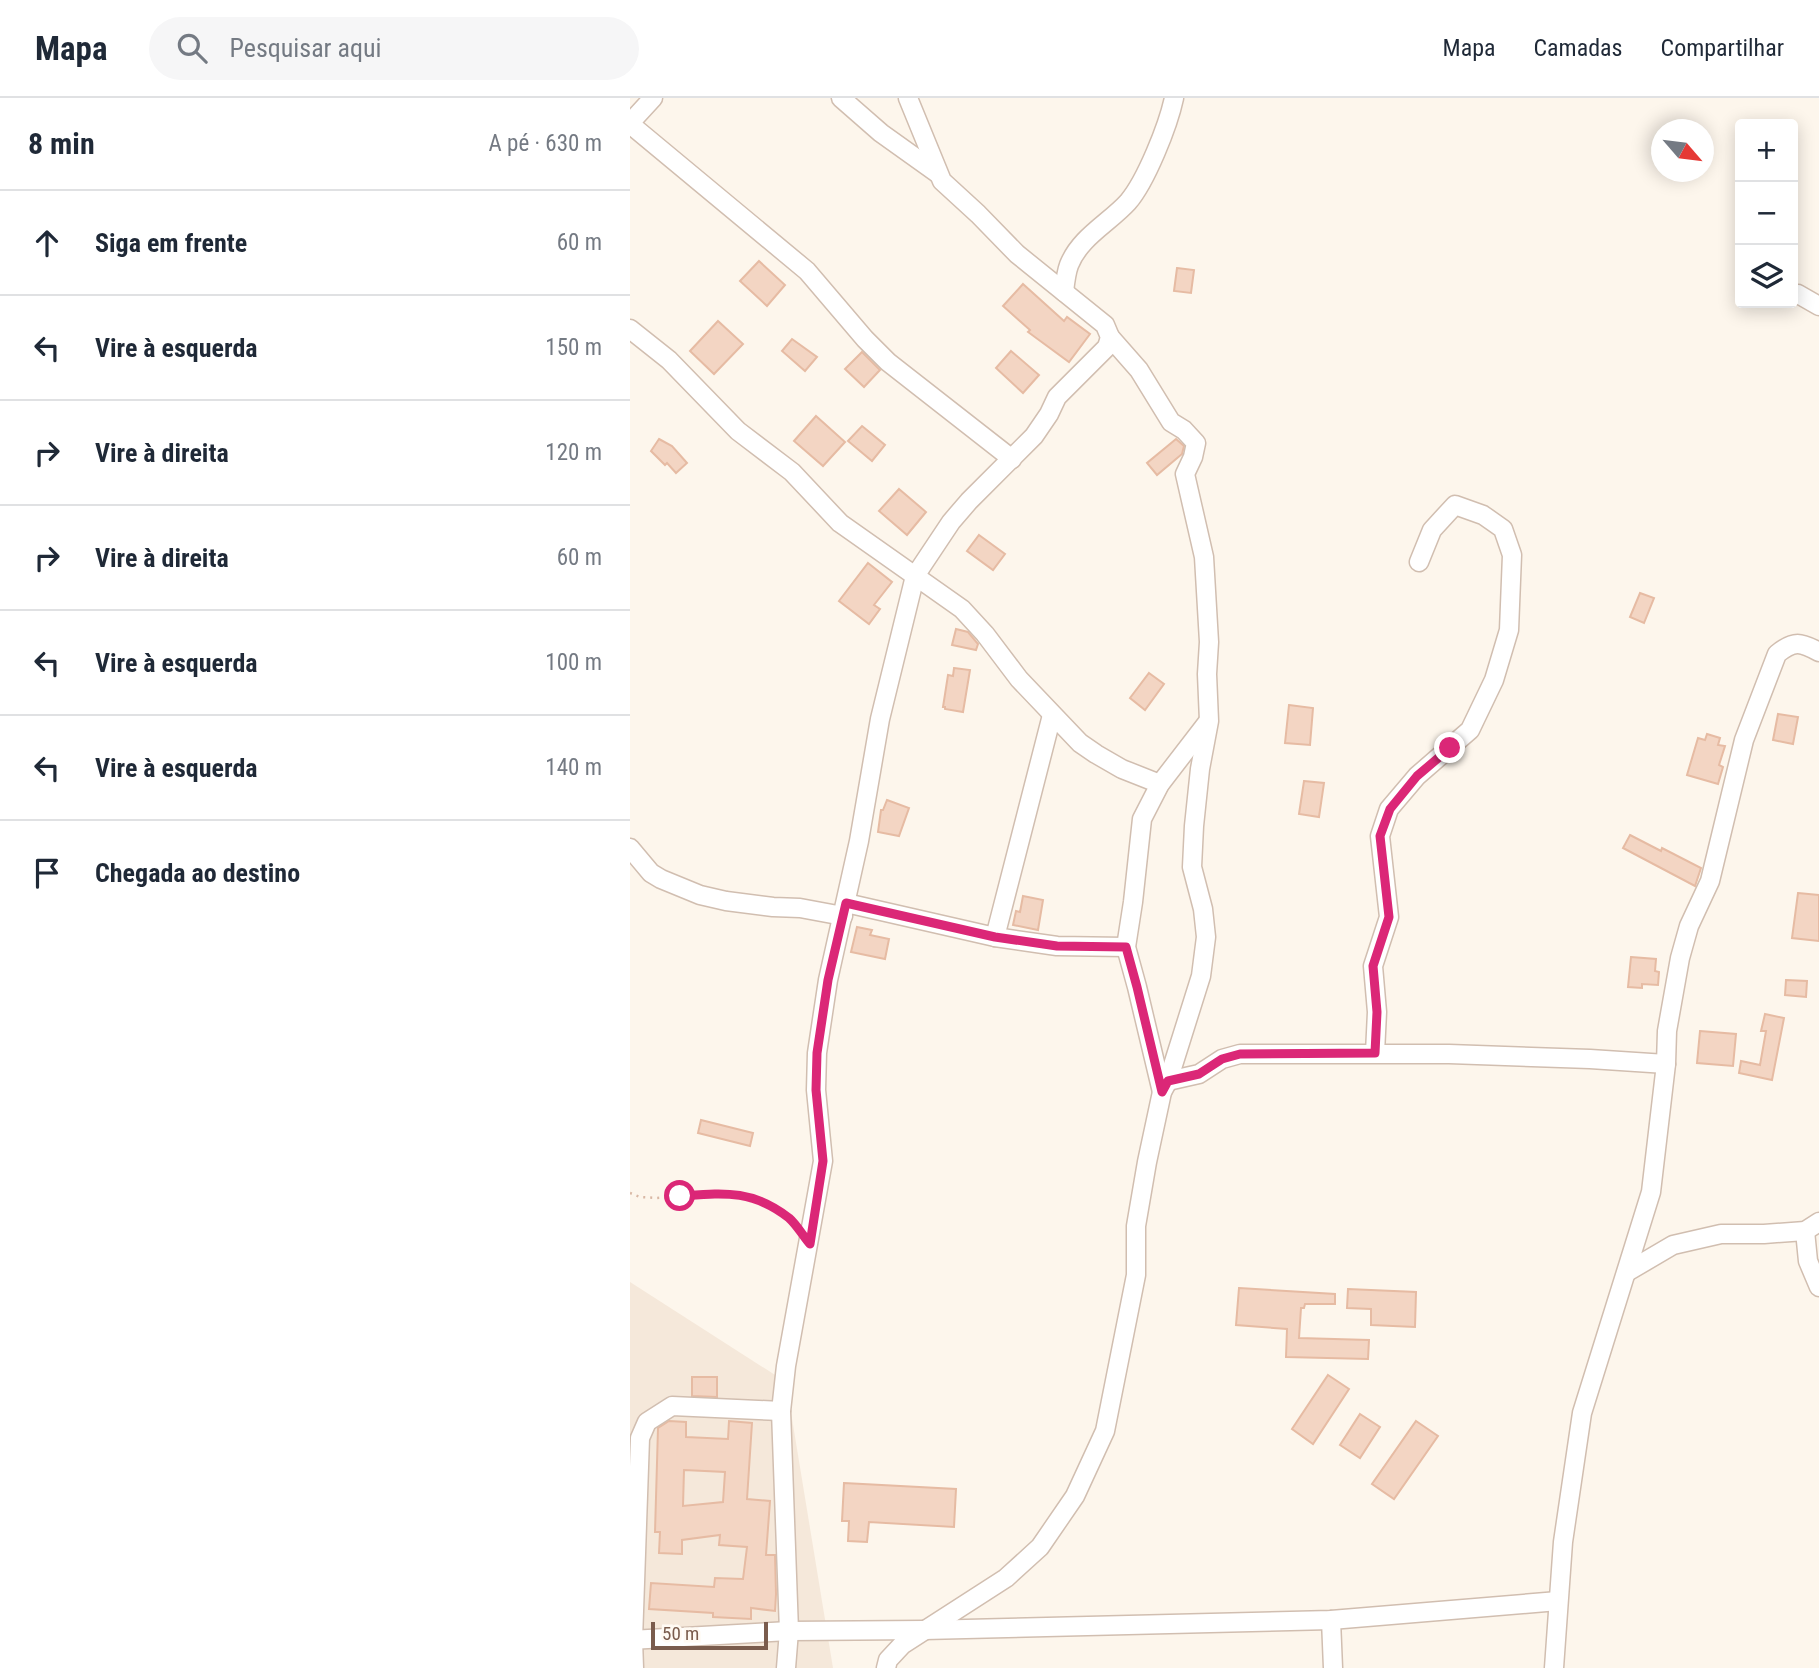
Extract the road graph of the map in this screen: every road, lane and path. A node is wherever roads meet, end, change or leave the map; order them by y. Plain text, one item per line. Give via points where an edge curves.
1 (653, 98) edge
2 (841, 98) edge
3 (908, 98) edge
4 (1174, 98) edge
5 (630, 123) edge
6 (938, 174) junction
7 (1064, 292) junction
8 (1798, 294) dead end
9 (1819, 306) edge
10 (630, 329) edge
11 (1110, 337) junction
12 (1012, 459) junction
13 (1419, 562) dead end
14 (915, 576) junction
15 (1819, 652) edge
16 (1052, 715) junction
17 (1209, 721) junction
18 (1160, 784) junction
19 (630, 848) edge
20 (844, 909) junction
21 (995, 937) junction
22 (1126, 947) junction
23 (1375, 1053) junction
24 (1666, 1064) junction
25 (1165, 1086) junction
26 (630, 1193) edge
27 (1812, 1227) edge
28 (810, 1244) junction
29 (1627, 1272) junction
30 (1819, 1287) edge
31 (781, 1411) junction
32 (1558, 1601) junction
33 (1331, 1619) junction
34 (924, 1630) junction
35 (789, 1631) junction
36 (632, 1640) edge
37 (634, 1668) edge
38 (786, 1668) edge
39 (886, 1668) edge
40 (1333, 1668) edge
41 (1554, 1668) edge

1 - 5 street
2 - 6 street
3 - 6 street
4 - 7 street via 1140,185 1128,202 1080,245 1069,265
5 - 12 street via 807,271 888,362
6 - 7 street via 1017,254
7 - 11 street via 1105,326
8 - 9 street
10 - 14 street via 669,360 738,431 792,472 840,523
11 - 12 street via 1107,347 1057,397 1034,436
11 - 17 street via 1139,370 1171,422 1196,443 1185,474 1204,557
12 - 14 street via 951,522
13 - 23 street via 1432,530 1455,505 1483,515 1503,529 1512,555 1509,631 1494,680 1470,730 1417,776 1390,809 1380,836 1389,917 1373,966
14 - 16 street via 962,609
14 - 20 street via 880,719
15 - 24 street via 1804,644 1788,645 1777,654 1744,740 1710,881 1680,958
16 - 18 street via 1096,754
16 - 21 street
17 - 18 street
17 - 25 street via 1192,867 1206,937 1200,976
18 - 22 street via 1142,819
19 - 20 street via 651,873 699,895 773,907
20 - 21 street
20 - 28 street via 817,1053 823,1161
21 - 22 street via 1057,946
22 - 25 street
23 - 24 street
23 - 25 street via 1240,1054
24 - 29 street via 1651,1192
25 - 34 street via 1136,1226 1136,1275 1105,1431 1075,1496 1040,1547 1006,1578
26 - 28 path via 657,1198 722,1193 754,1197 790,1219
27 - 29 street via 1721,1234 1673,1245
27 - 30 street via 1808,1261
28 - 31 street
29 - 32 street via 1582,1413
31 - 35 street
31 - 36 street via 672,1406 647,1422 640,1438
32 - 33 street
32 - 41 street
33 - 34 street
33 - 40 street
34 - 35 street
34 - 39 street via 902,1645
35 - 36 street
35 - 38 street
36 - 37 street

